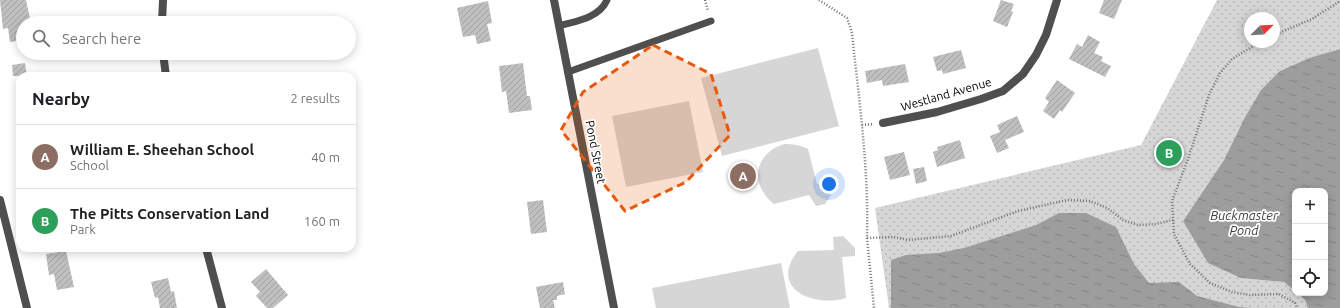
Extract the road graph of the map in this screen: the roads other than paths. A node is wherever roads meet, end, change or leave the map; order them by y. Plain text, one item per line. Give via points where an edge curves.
1 (163, 0) edge
2 (554, 0) edge
3 (607, 0) edge
4 (1057, 0) edge
5 (162, 16) edge
6 (711, 21) dead end
7 (559, 26) junction
8 (164, 60) edge
9 (165, 72) edge
10 (568, 72) junction
11 (883, 123) dead end
12 (0, 200) edge
13 (207, 252) edge
14 (27, 308) edge
15 (222, 308) edge
16 (614, 308) edge

1 - 5 street
2 - 7 street, Pond Street
3 - 7 lane via 604,6 588,18
4 - 11 street, Westland Avenue via 1036,55 1023,74 1003,91 937,112
6 - 10 lane
7 - 10 street, Pond Street
8 - 9 street
10 - 16 street, Pond Street
12 - 14 street
13 - 15 street

